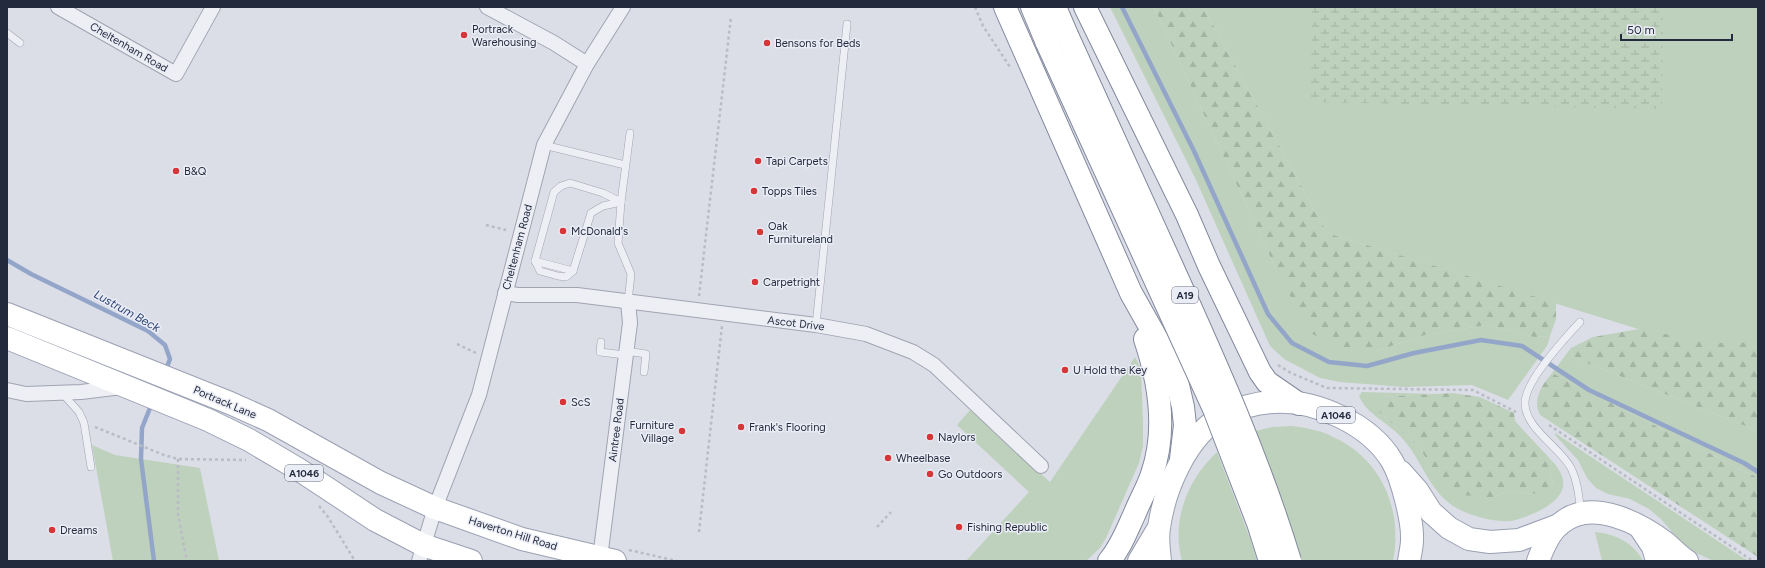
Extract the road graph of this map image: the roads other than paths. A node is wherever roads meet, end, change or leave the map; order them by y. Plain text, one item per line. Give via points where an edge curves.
1 (58, 7) edge
2 (213, 7) edge
3 (487, 7) edge
4 (623, 7) edge
5 (1005, 7) edge
6 (1032, 7) edge
7 (1055, 7) edge
8 (1085, 7) edge
9 (847, 24) dead end
10 (7, 33) edge
11 (1057, 39) junction
12 (20, 43) dead end
13 (587, 64) junction
14 (630, 133) dead end
15 (544, 145) junction
16 (625, 165) junction
17 (621, 202) junction
18 (505, 293) junction
19 (1131, 293) junction
20 (628, 302) junction
21 (7, 314) edge
22 (1580, 322) dead end
23 (816, 325) junction
24 (7, 338) edge
25 (601, 342) dead end
26 (626, 353) junction
27 (644, 372) dead end
28 (131, 389) junction
29 (7, 390) edge
30 (61, 392) junction
31 (1299, 404) junction
32 (1181, 459) junction
33 (1392, 462) junction
34 (1041, 466) dead end
35 (91, 467) dead end
36 (435, 508) junction
37 (1581, 515) junction
38 (1559, 525) junction
39 (1640, 528) junction
40 (1158, 529) junction
41 (421, 553) edge
42 (614, 556) edge
43 (471, 561) edge
44 (1109, 561) edge
45 (1139, 561) edge
46 (1160, 561) edge
47 (1270, 561) edge
48 (1290, 561) edge
49 (1409, 561) edge
50 (1538, 561) edge
51 (1657, 561) edge
52 (1687, 561) edge

1 - 2 street, Cheltenham Road via 176,74
3 - 13 street
4 - 13 street, Cheltenham Road
5 - 19 main road
6 - 11 main road, A19
7 - 11 main road, A19
8 - 31 main road via 1187,215 1260,372 1267,382
9 - 23 lane
10 - 12 lane
11 - 47 main road, A19, bridge via 1214,409
11 - 48 main road, A19, bridge via 1199,325 1274,508
13 - 15 street, Cheltenham Road
14 - 16 lane
15 - 16 lane
15 - 18 street, Cheltenham Road
16 - 17 lane
17 - 17 lane via 603,206 591,213 573,271 566,277 540,271 535,261 554,192 560,186 570,184 603,193
17 - 20 lane via 618,243 631,274
18 - 20 street, Ascot Drive via 577,295
18 - 36 street, Cheltenham Road via 479,395
19 - 32 main road via 1158,341 1176,381 1184,419
19 - 44 main road via 1151,358 1160,426 1152,474 1119,547
20 - 23 street, Ascot Drive
20 - 26 street, Aintree Road via 630,323
21 - 36 main road, Portrack Lane / A1046 via 268,420 381,483
22 - 37 lane via 1530,385 1525,402 1528,416 1537,429 1571,467 1579,493
23 - 34 street, Ascot Drive via 866,334 888,341 934,365
24 - 28 main road, A1046
25 - 26 lane via 600,352
26 - 27 lane via 646,354
26 - 42 street, Aintree Road
28 - 30 street
28 - 41 main road, A1046 via 181,408 249,440 298,469
29 - 30 street via 26,394
30 - 35 lane via 79,412 84,423
31 - 32 main road, A1046 via 1260,403 1222,416 1203,432
31 - 33 main road, A1046 via 1320,408 1360,427 1376,441
32 - 40 main road, A1046 via 1166,495
33 - 38 main road, A1046 via 1417,490 1431,512 1449,528 1469,539 1490,542 1519,540
33 - 49 main road, A1046 via 1411,520 1412,541
36 - 41 street, Cheltenham Road
36 - 42 main road, Haverton Hill Road / A1046 via 522,539
37 - 38 main road, A1046 via 1569,518
37 - 39 main road, A1046 via 1600,512 1619,516
38 - 50 main road, A1046
39 - 51 main road, A1046 via 1653,547
39 - 52 main road, A1046
40 - 45 main road, A1046
40 - 46 main road, A1046
41 - 43 main road, A1046

